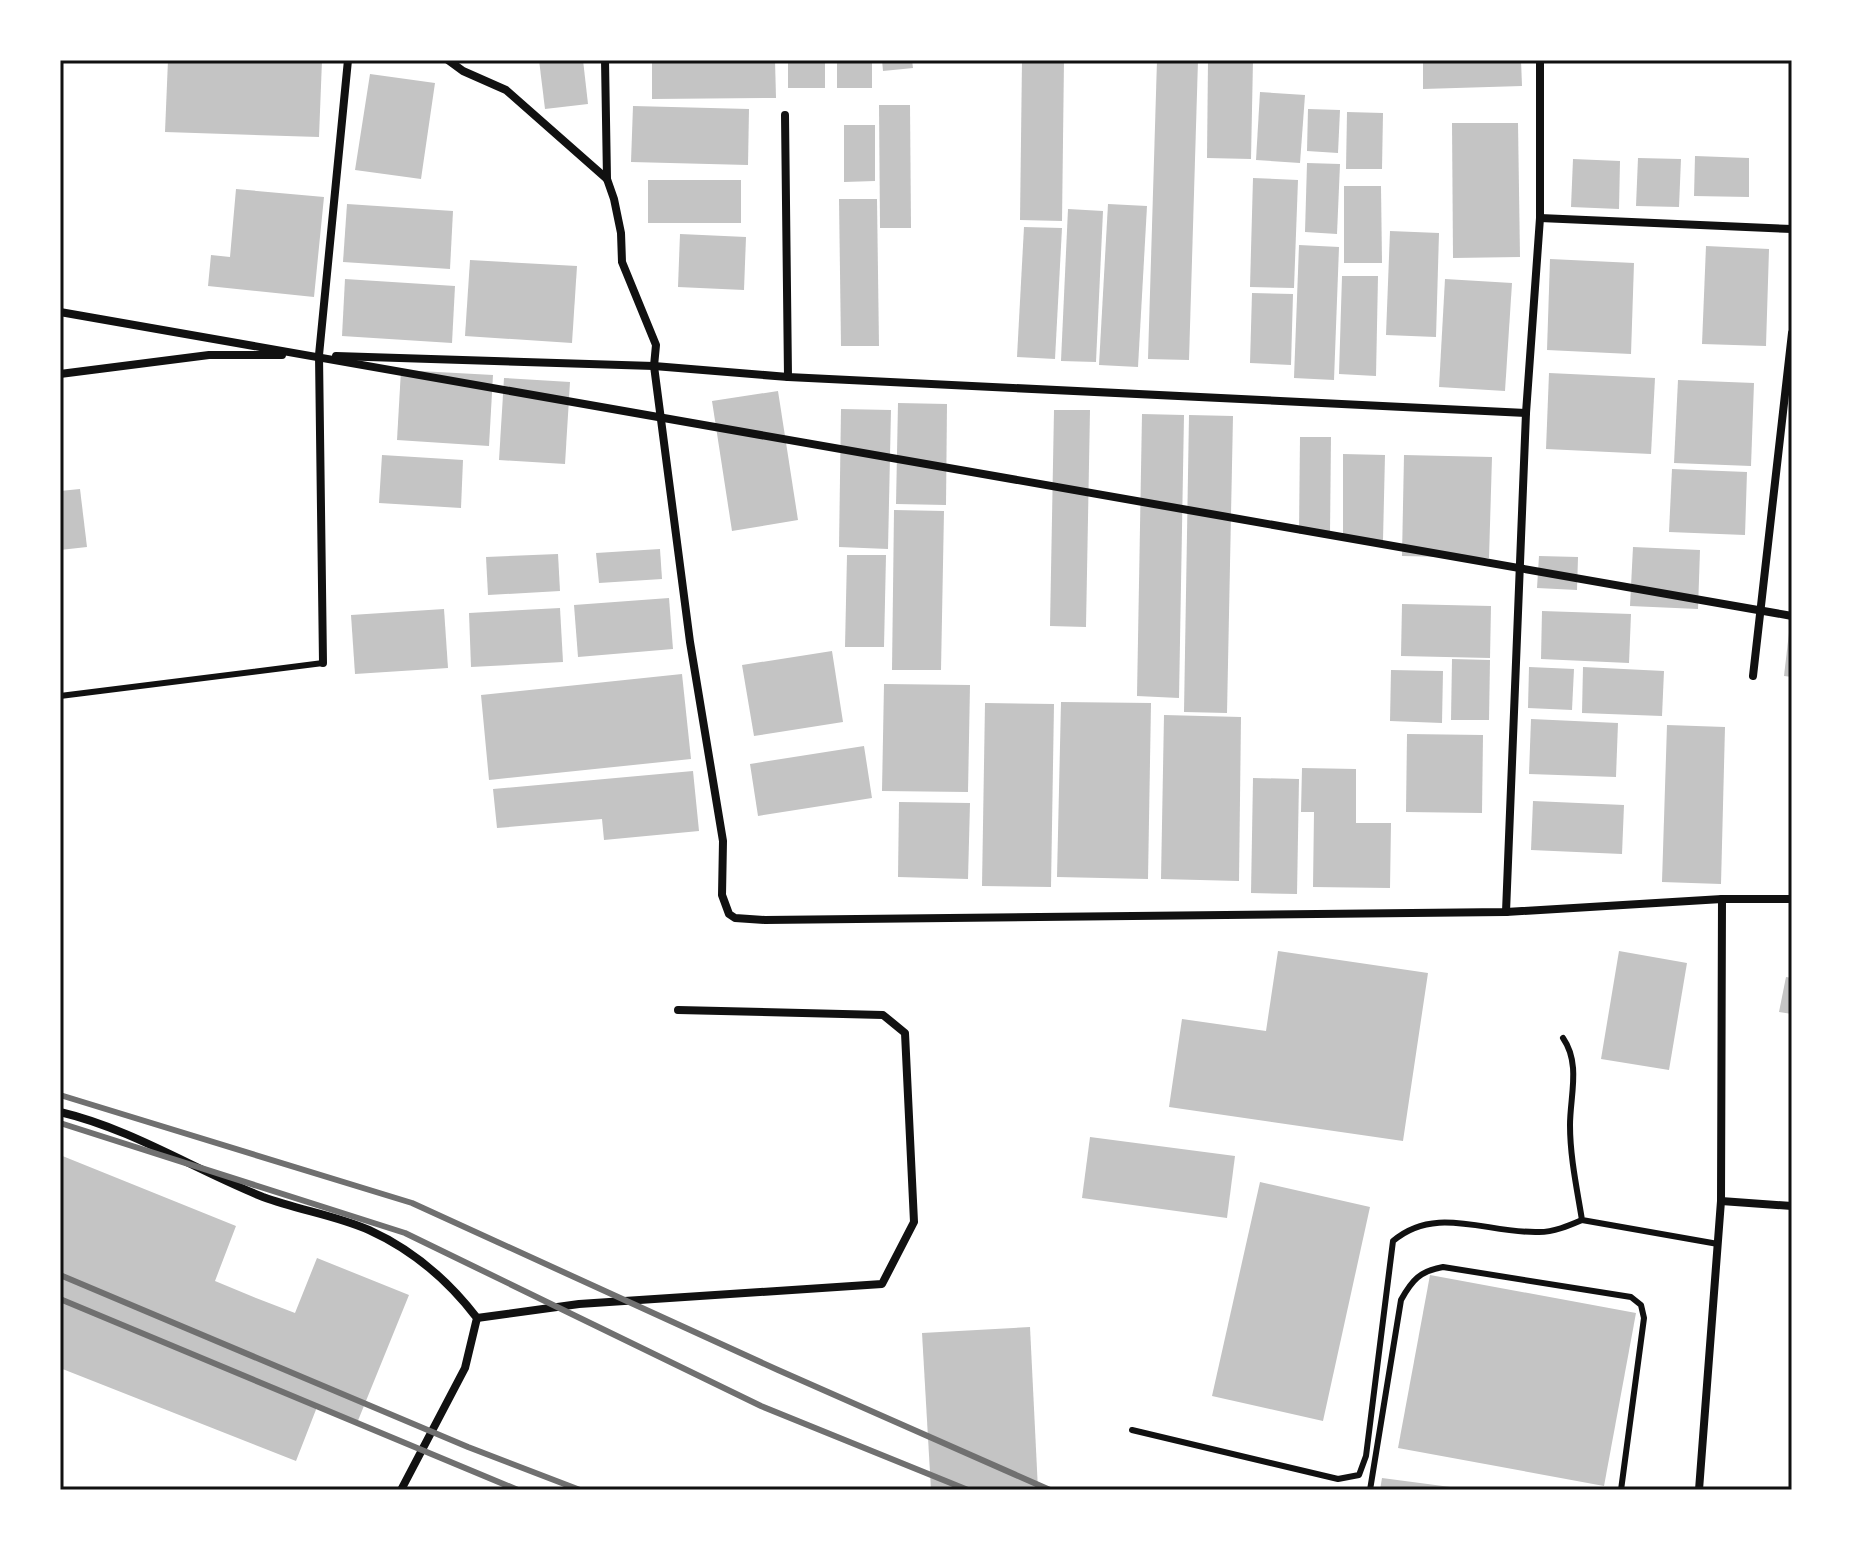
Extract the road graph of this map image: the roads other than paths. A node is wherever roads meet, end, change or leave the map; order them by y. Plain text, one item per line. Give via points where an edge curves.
1 (348, 60) edge
2 (448, 60) edge
3 (605, 60) edge
4 (1540, 60) edge
5 (785, 115) dead end
6 (607, 179) junction
7 (1540, 218) junction
8 (1792, 229) edge
9 (60, 312) edge
10 (1792, 333) edge
11 (319, 355) junction
12 (654, 366) junction
13 (60, 374) edge
14 (788, 377) junction
15 (1526, 413) junction
16 (1781, 431) junction
17 (1792, 431) edge
18 (1792, 616) edge
19 (323, 663) joint
20 (1753, 676) dead end
21 (60, 696) edge
22 (1722, 899) junction
23 (1792, 899) edge
24 (1506, 912) junction
25 (678, 1010) dead end
26 (1563, 1038) dead end
27 (60, 1112) edge
28 (1721, 1201) junction
29 (1792, 1206) edge
30 (1582, 1220) junction
31 (1718, 1244) junction
32 (477, 1318) junction
33 (1132, 1430) dead end
34 (401, 1490) edge
35 (1370, 1490) edge
36 (1621, 1490) edge
37 (1699, 1490) edge

1 - 11 street
2 - 6 street via 506,90
3 - 6 street
4 - 7 street
5 - 14 street
6 - 12 street via 621,233 622,262 656,345
7 - 8 street
7 - 15 street
9 - 18 street
10 - 16 street
11 - 12 street
11 - 13 street via 209,355
11 - 19 street
12 - 14 street
12 - 24 street via 690,642 723,841 722,895 735,918
14 - 15 street
15 - 24 street
16 - 17 street
16 - 20 street
19 - 21 lane
22 - 23 street
22 - 24 street
22 - 28 street
25 - 32 street via 883,1015 905,1033 914,1222 882,1284 579,1304
26 - 30 lane via 1574,1083 1570,1124
27 - 32 street via 92,1120 264,1197 368,1230 453,1287
28 - 29 street
28 - 31 street
30 - 31 lane
30 - 33 lane via 1540,1232 1435,1221 1414,1226 1393,1241 1366,1456 1359,1475 1338,1479
31 - 37 street
32 - 34 street via 465,1368
35 - 36 lane via 1401,1300 1410,1282 1425,1270 1443,1267 1631,1297 1641,1305 1644,1318

